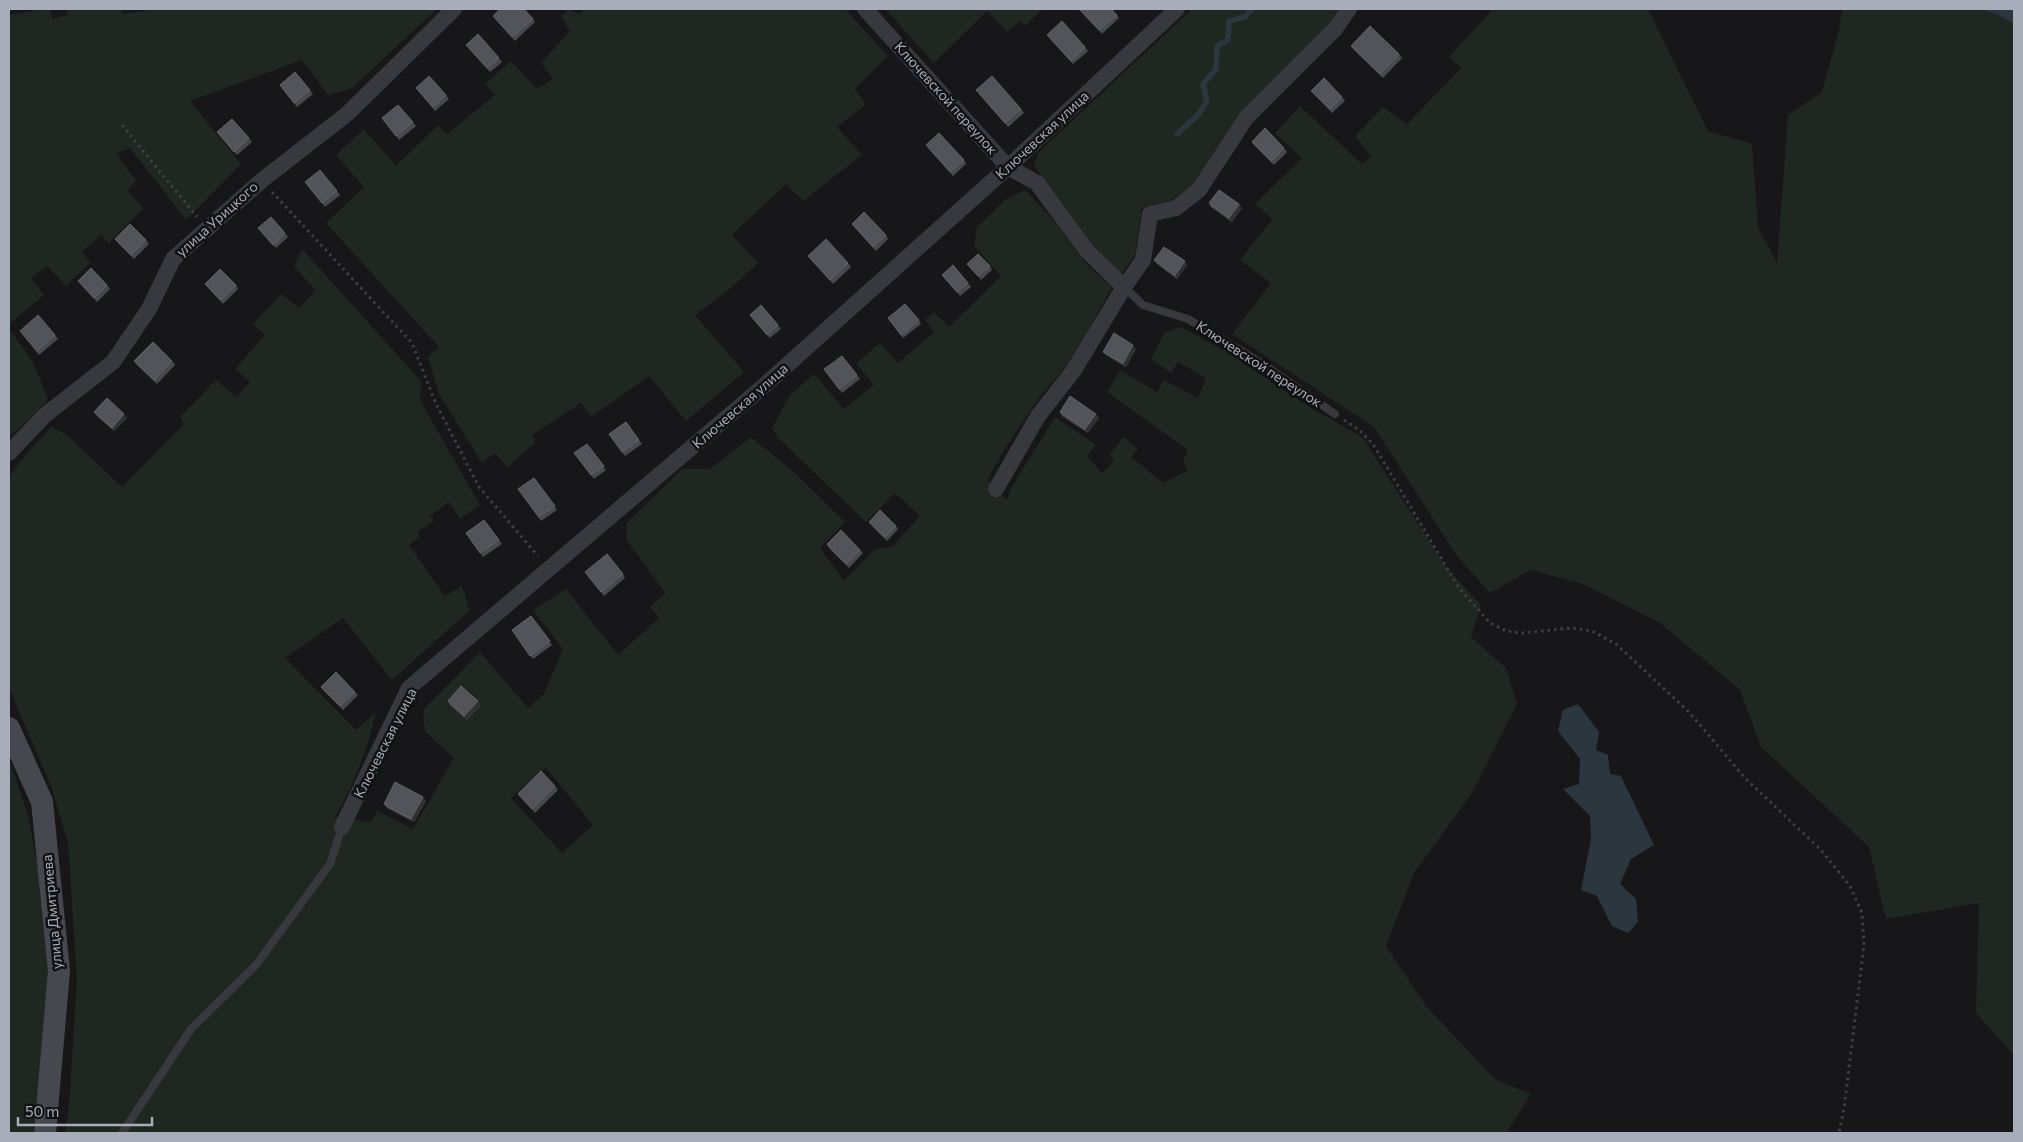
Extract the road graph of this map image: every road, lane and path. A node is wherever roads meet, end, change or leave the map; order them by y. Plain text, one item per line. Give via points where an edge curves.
1 (454, 9) edge
2 (865, 9) edge
3 (1177, 9) edge
4 (1349, 9) edge
5 (122, 125) dead end
6 (1008, 167) junction
7 (261, 180) junction
8 (206, 229) junction
9 (1124, 287) junction
10 (1335, 414) joint
11 (9, 453) edge
12 (996, 489) dead end
13 (549, 569) junction
14 (9, 728) edge
15 (342, 827) joint
16 (45, 1133) edge
17 (122, 1133) edge
18 (1839, 1133) edge

1 - 7 street, улица Урицкого via 347,114
2 - 6 street, Ключевской переулок
3 - 6 street, Ключевская улица
4 - 9 street via 1335,29 1246,118 1199,190 1176,208 1150,214 1143,260
5 - 8 path
6 - 9 street, Ключевской переулок via 1037,183 1087,251
6 - 13 street, Ключевская улица via 766,384
7 - 8 street, улица Урицкого
7 - 13 path via 412,342 436,404 479,487
8 - 11 street, улица Урицкого via 173,259 149,309 113,362 45,415
9 - 10 lane, Ключевской переулок via 1143,305 1188,319 1263,364
9 - 12 street via 1074,370 1038,416
10 - 18 path via 1373,444 1460,588 1490,623 1506,631 1522,633 1571,628 1592,631 1616,644 1689,712 1745,778 1821,850 1850,886 1862,913 1864,946
13 - 15 street, Ключевская улица via 409,688
14 - 16 street, улица Дмитриева via 42,802 59,971
15 - 17 lane via 330,864 256,965 191,1029

